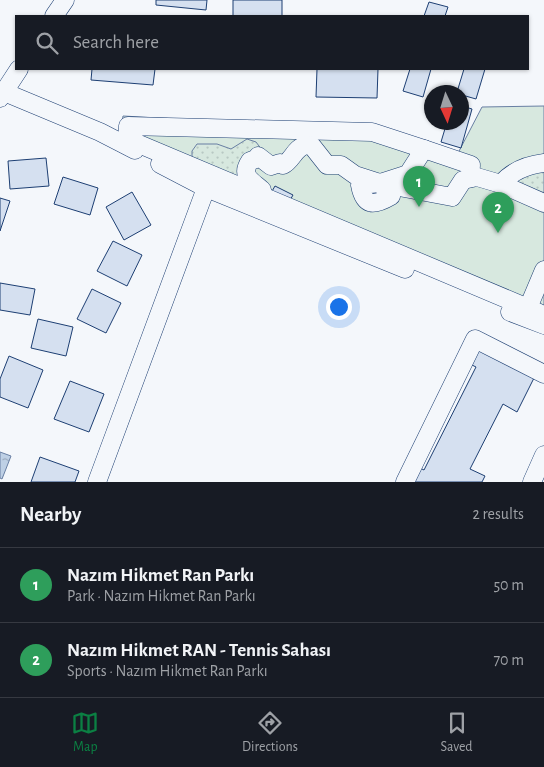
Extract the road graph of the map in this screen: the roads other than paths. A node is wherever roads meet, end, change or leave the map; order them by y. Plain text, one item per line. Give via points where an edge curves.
1 (65, 0) edge
2 (55, 15) edge
3 (18, 70) edge
4 (2, 95) edge
5 (424, 149) junction
6 (544, 163) edge
7 (470, 178) junction
8 (380, 183) junction
9 (501, 184) junction
10 (206, 188) junction
11 (261, 195) junction
12 (544, 203) edge
13 (544, 270) edge
14 (536, 311) edge
15 (544, 326) edge
16 (544, 374) edge
17 (543, 462) edge
18 (97, 482) edge
19 (405, 482) edge
20 (532, 482) edge

1 - 2 street
3 - 4 street
4 - 10 street via 100,132
5 - 7 street via 471,165
5 - 8 street via 408,174
5 - 11 street via 372,132 128,126 127,138
6 - 9 street via 514,172
7 - 8 street via 463,180 452,197
7 - 9 street
8 - 11 street via 355,175 341,165 327,165 312,146 306,144 283,165 272,166 258,156 250,161 246,172 249,180 262,190
9 - 12 street
10 - 15 street
10 - 18 street
11 - 14 street
13 - 14 street
16 - 19 street via 475,338
17 - 20 street

